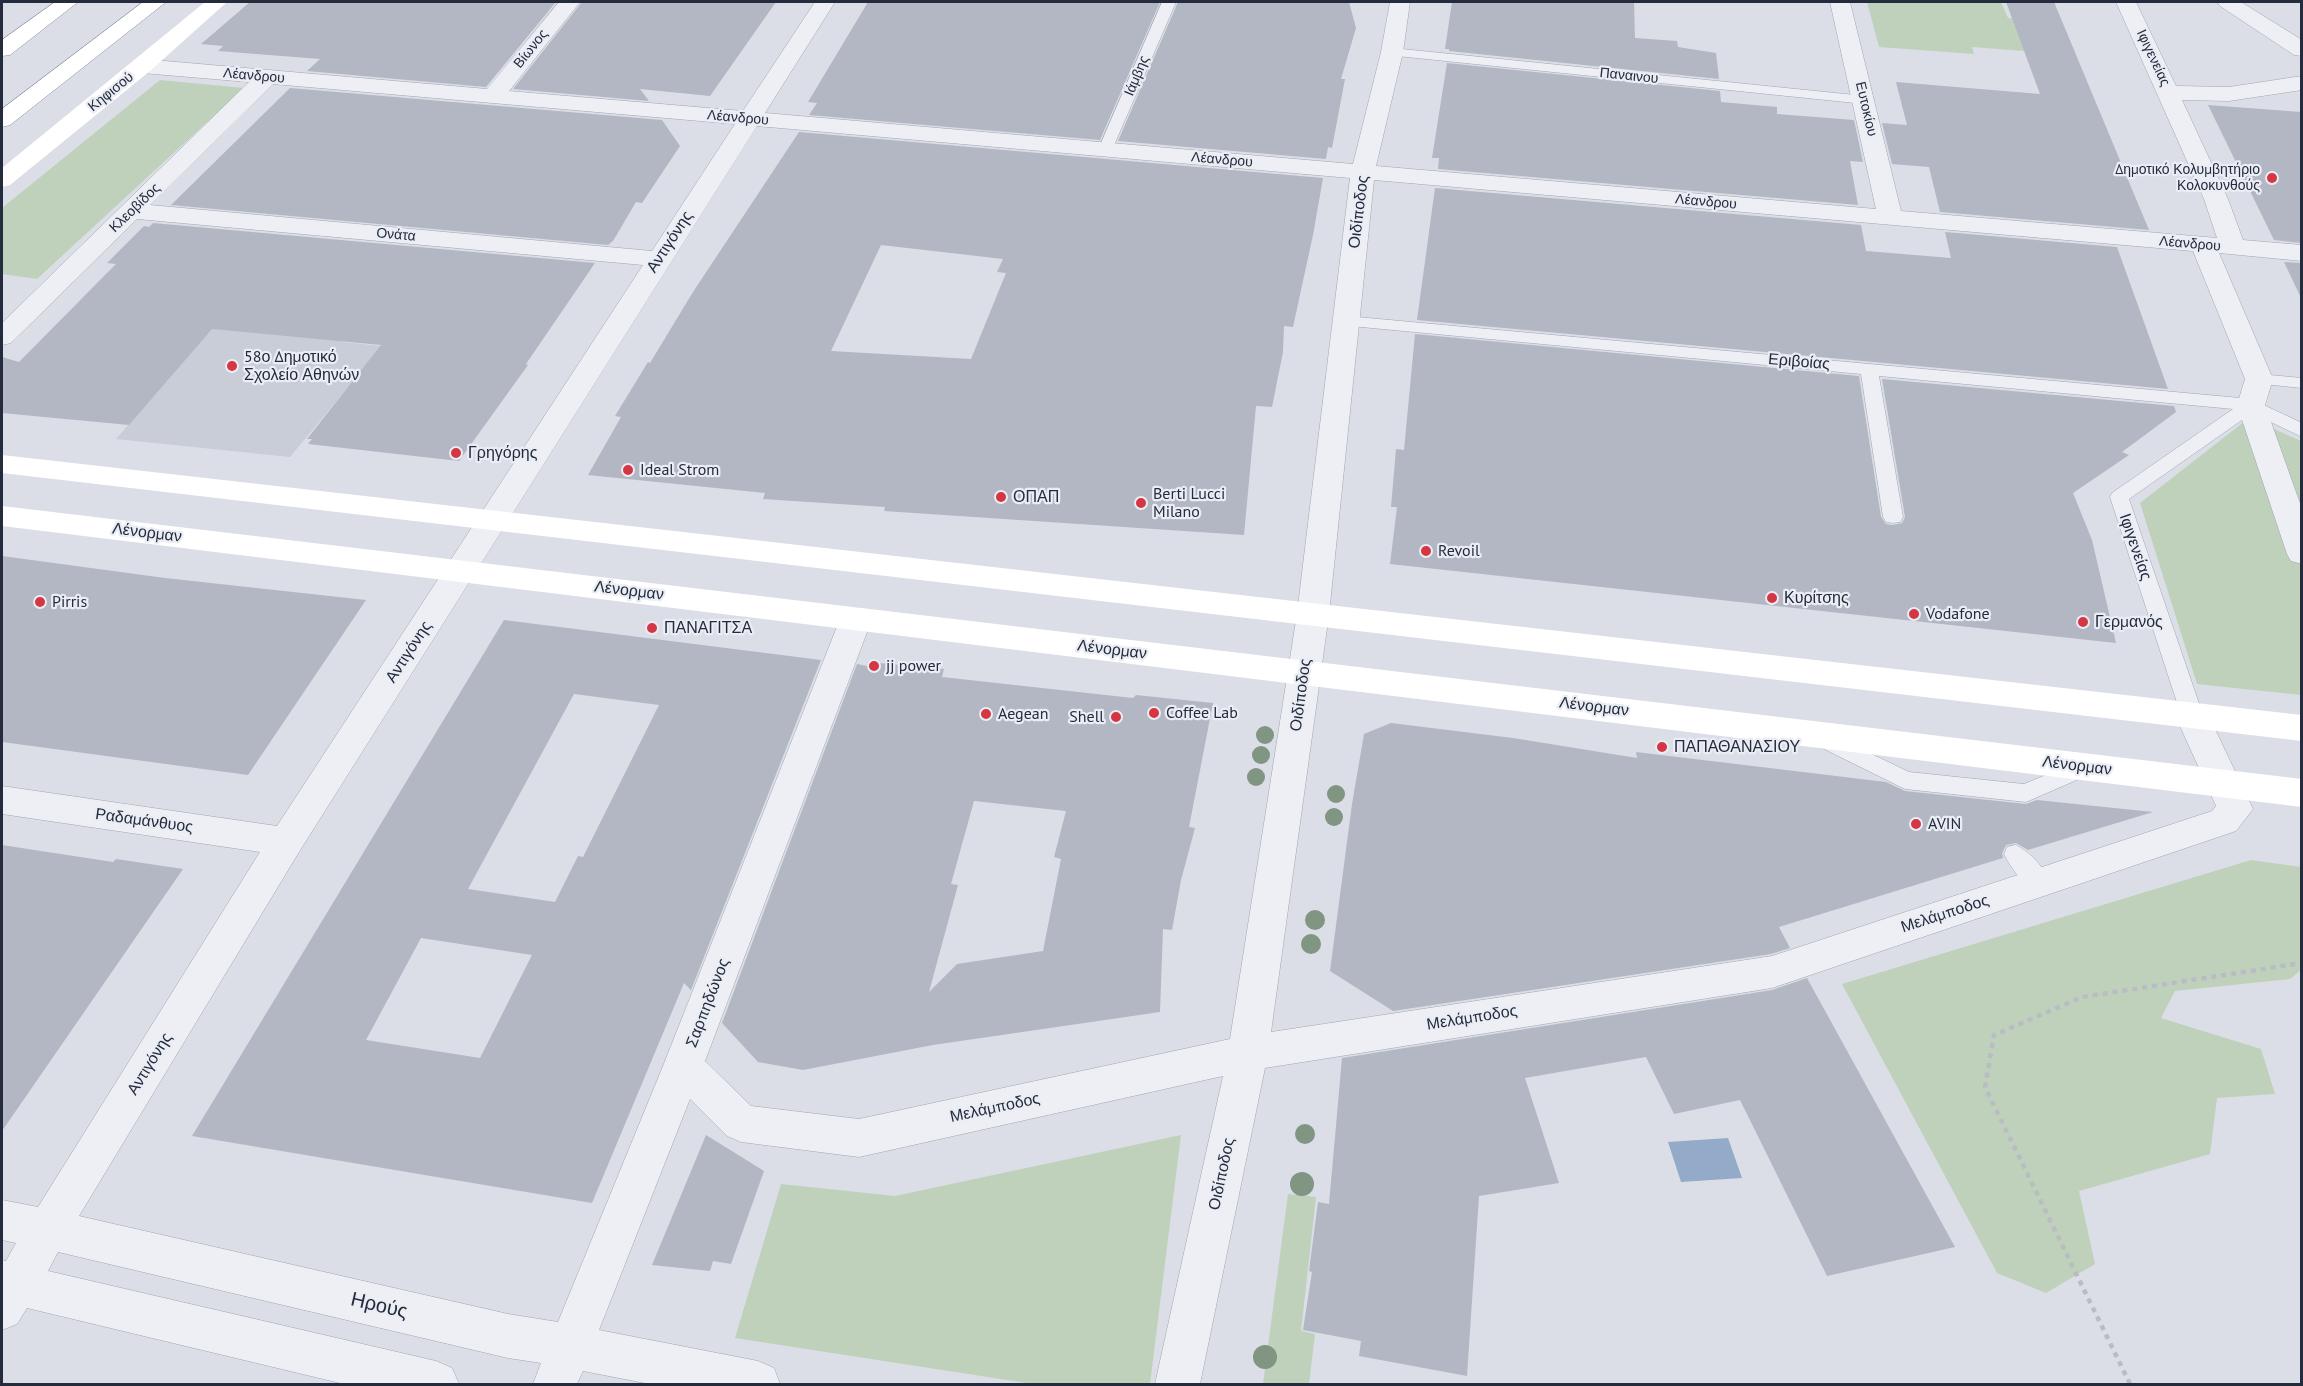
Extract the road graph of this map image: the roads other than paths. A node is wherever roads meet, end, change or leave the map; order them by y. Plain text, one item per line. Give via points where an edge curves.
1 (68, 2) edge
2 (156, 2) edge
3 (217, 2) edge
4 (570, 2) edge
5 (825, 2) edge
6 (1169, 2) edge
7 (1400, 2) edge
8 (1840, 2) edge
9 (2126, 2) edge
10 (2227, 2) edge
11 (2, 50) edge
12 (2301, 50) edge
13 (1392, 52) junction
14 (142, 66) junction
15 (267, 77) junction
16 (2301, 83) edge
17 (2169, 93) junction
18 (492, 97) junction
19 (1865, 100) junction
20 (749, 119) junction
21 (2, 120) edge
22 (1105, 150) junction
23 (1363, 172) junction
24 (2, 180) edge
25 (133, 211) junction
26 (1890, 218) junction
27 (2204, 245) junction
28 (2232, 247) junction
29 (2301, 253) edge
30 (659, 259) junction
31 (1346, 321) junction
32 (2, 337) edge
33 (1869, 369) junction
34 (2301, 383) edge
35 (2255, 392) junction
36 (2301, 431) edge
37 (2, 464) edge
38 (2, 516) edge
39 (1893, 517) dead end
40 (491, 520) junction
41 (2301, 554) edge
42 (459, 571) junction
43 (1313, 614) junction
44 (856, 619) junction
45 (1305, 673) junction
46 (2192, 715) junction
47 (2301, 728) edge
48 (2222, 783) junction
49 (2301, 793) edge
50 (2, 800) edge
51 (286, 842) junction
52 (2015, 854) dead end
53 (2040, 883) junction
54 (1248, 1053) junction
55 (683, 1066) junction
56 (2, 1221) edge
57 (48, 1229) junction
58 (7, 1291) edge
59 (563, 1365) edge
60 (435, 1384) edge
61 (758, 1384) edge
62 (1178, 1384) edge

1 - 11 main road
2 - 21 main road
3 - 14 main road, Κηφισού
4 - 18 street, Βίωνος
5 - 20 street, Αντιγόνης
6 - 22 lane, Ιάμβης
7 - 13 street, Οιδίποδος
8 - 19 street, Ευτοκίου
9 - 17 street, Ιφιγενείας
10 - 12 street
13 - 19 lane, Παναινου
13 - 23 street, Οιδίποδος
14 - 15 street, Λέανδρου
14 - 24 main road, Κηφισού
15 - 18 street, Λέανδρου
15 - 25 street, Κλεοβίδος
16 - 17 street via 2229,94
17 - 28 street, Ιφιγενείας via 2216,199
18 - 20 street, Λέανδρου
19 - 26 street, Ευτοκίου
20 - 22 street, Λέανδρου
20 - 30 street, Αντιγόνης
22 - 23 street, Λέανδρου
23 - 26 street, Λέανδρου
23 - 31 street, Οιδίποδος
25 - 30 street, Ονάτα
25 - 32 street, Κλεοβίδος
26 - 27 street, Λέανδρου
27 - 28 street, Λέανδρου
27 - 35 street
28 - 29 street, Λέανδρου
30 - 40 street, Αντιγόνης
31 - 33 lane, Εριβοίας
31 - 43 street, Οιδίποδος
33 - 35 lane, Εριβοίας
33 - 39 lane
34 - 35 lane, Εριβοίας
35 - 36 lane
35 - 41 street
35 - 46 lane, Ιφιγενείας via 2119,497
37 - 40 main road
38 - 42 main road, Λένορμαν
40 - 42 street, Αντιγόνης
40 - 43 main road
42 - 44 main road, Λένορμαν
42 - 51 street, Αντιγόνης
43 - 45 street, Οιδίποδος
43 - 46 main road
44 - 45 main road, Λένορμαν
44 - 55 street, Σαρπηδώνος
45 - 48 main road, Λένορμαν
45 - 54 street, Οιδίποδος
46 - 47 main road
46 - 48 street
48 - 49 main road, Λένορμαν
48 - 53 street, Μελάμποδος via 2235,809 2224,821
50 - 51 street, Ραδαμάνθυος
51 - 57 street, Αντιγόνης
52 - 53 lane
53 - 54 street, Μελάμποδος via 1772,972
54 - 55 street, Μελάμποδος via 859,1137 741,1123
54 - 62 street, Οιδίποδος
55 - 59 street, Σαρπηδώνος
56 - 57 street, Ηρούς
57 - 58 street, Αντιγόνης
57 - 59 street, Ηρούς via 508,1336
58 - 60 street
59 - 61 street, Ηρούς

